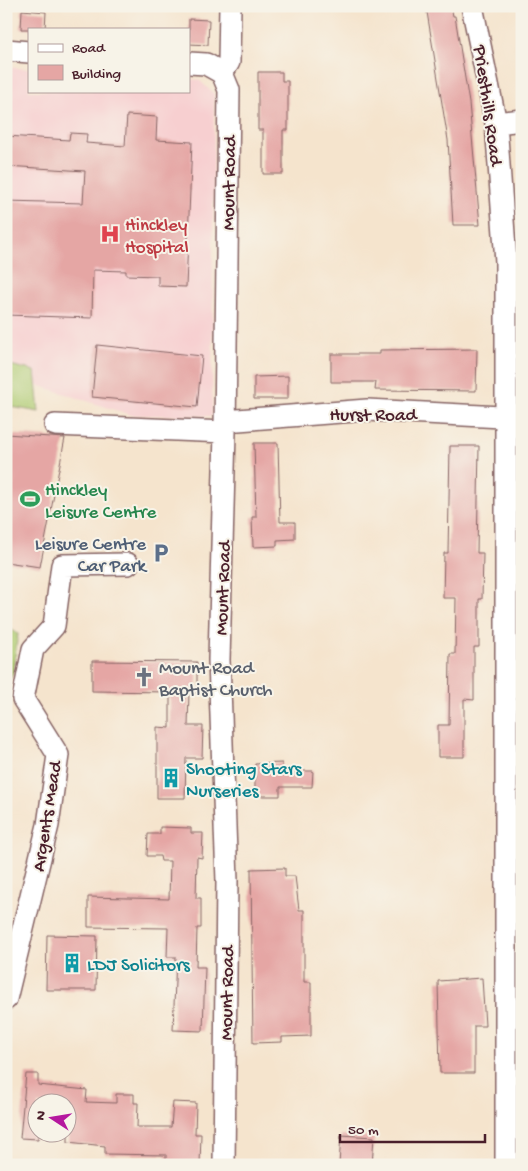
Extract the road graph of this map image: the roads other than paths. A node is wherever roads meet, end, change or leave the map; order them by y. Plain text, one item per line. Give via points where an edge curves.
1 (230, 6) edge
2 (472, 6) edge
3 (6, 50) edge
4 (28, 52) edge
5 (190, 63) edge
6 (222, 73) junction
7 (522, 120) edge
8 (496, 123) junction
9 (515, 418) edge
10 (55, 425) dead end
11 (225, 426) junction
12 (128, 564) dead end
13 (6, 999) edge
14 (224, 1165) edge
15 (506, 1165) edge

1 - 6 street via 229,62
2 - 8 street, Priesthills Road
3 - 4 street
5 - 6 street via 206,64
6 - 11 street, Mount Road via 229,90
7 - 8 street
8 - 9 street, Priesthills Road
9 - 11 street, Hurst Road via 367,410
9 - 15 street, Priesthills Road via 504,833
10 - 11 street, Hurst Road
11 - 14 street, Mount Road via 219,660 227,881
12 - 13 street, Argents Mead via 62,565 54,626 33,649 23,699 58,755 48,825

